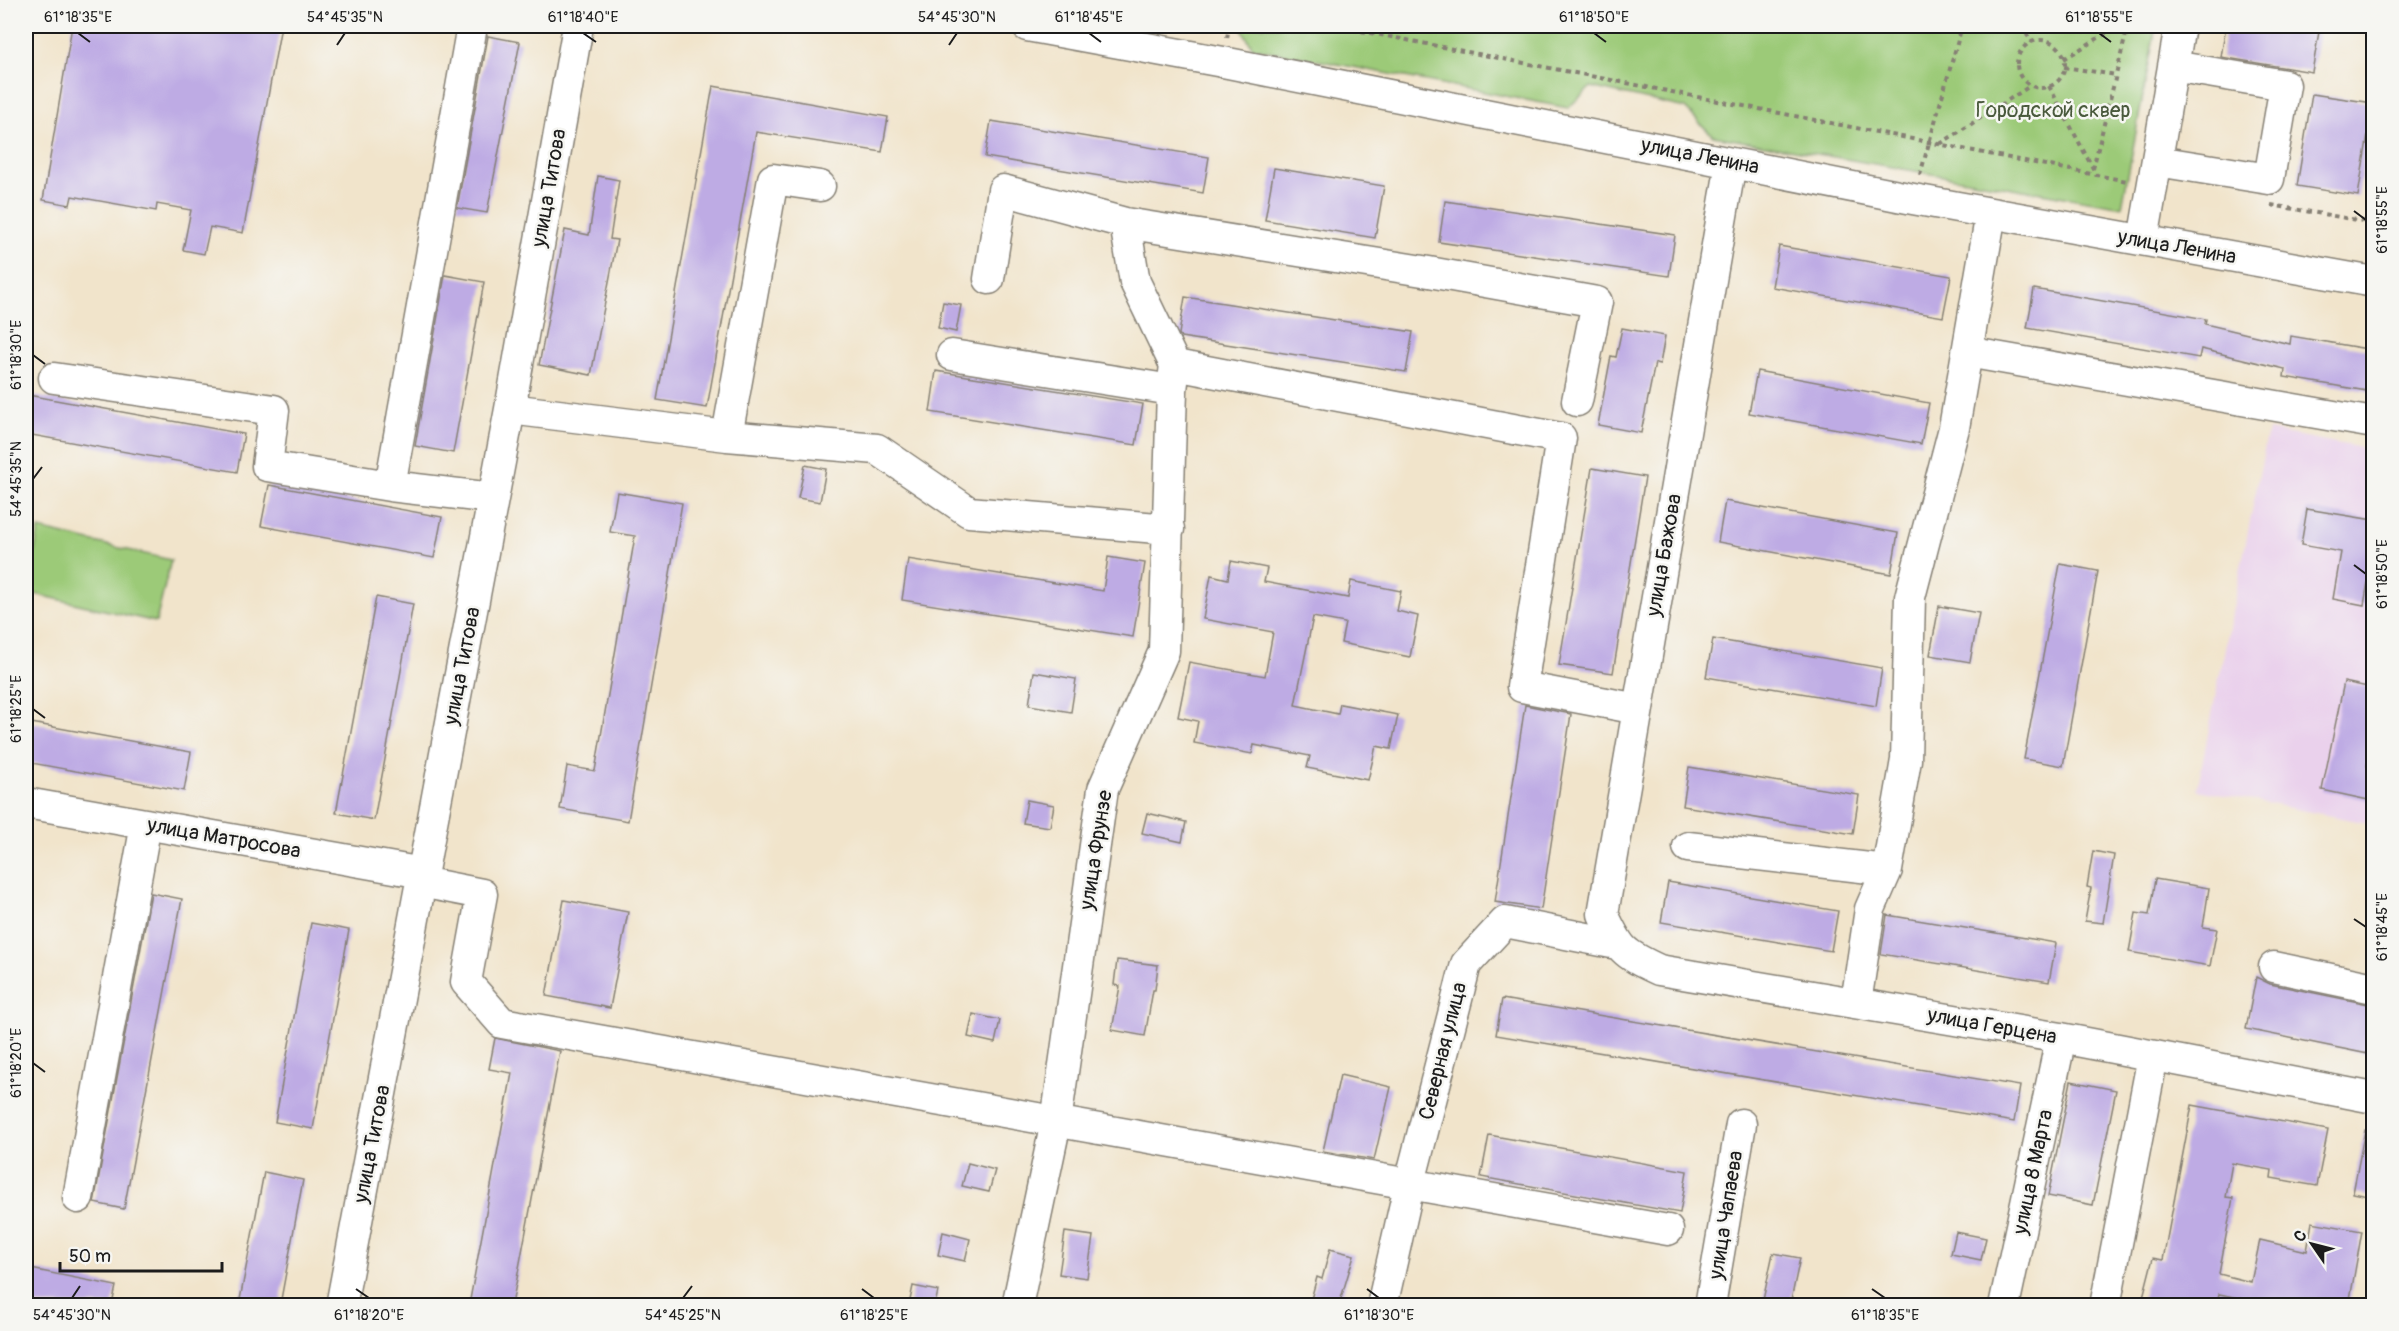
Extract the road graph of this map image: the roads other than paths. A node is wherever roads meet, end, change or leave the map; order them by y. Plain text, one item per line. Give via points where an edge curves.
1 (472, 26) edge
2 (578, 26) edge
3 (1032, 26) edge
4 (2180, 26) edge
5 (2173, 66) junction
6 (1731, 163) junction
7 (2155, 173) junction
8 (820, 186) dead end
9 (1991, 213) junction
10 (1125, 223) junction
11 (2143, 240) junction
12 (2372, 273) edge
13 (989, 279) dead end
14 (1967, 352) junction
15 (951, 355) dead end
16 (1174, 377) junction
17 (54, 378) dead end
18 (1577, 401) dead end
19 (510, 410) junction
20 (2373, 423) edge
21 (727, 436) junction
22 (390, 486) junction
23 (493, 498) junction
24 (1169, 529) junction
25 (1638, 709) junction
26 (26, 803) edge
27 (146, 824) junction
28 (1689, 847) dead end
29 (1887, 870) junction
30 (422, 878) junction
31 (1617, 944) junction
32 (2274, 967) dead end
33 (2373, 988) edge
34 (1856, 1003) junction
35 (2061, 1038) junction
36 (2153, 1056) junction
37 (2373, 1098) edge
38 (1056, 1122) junction
39 (1741, 1124) dead end
40 (1409, 1186) junction
41 (78, 1198) dead end
42 (1668, 1230) dead end
43 (341, 1305) edge
44 (1017, 1305) edge
45 (1382, 1305) edge
46 (1710, 1305) edge
47 (2004, 1305) edge
48 (2105, 1305) edge

1 - 22 street
2 - 19 street, улица Титова
3 - 6 street, улица Ленина
4 - 5 street
5 - 7 street
5 - 7 street via 2285,85 2269,180
6 - 9 street, улица Ленина
6 - 25 street, улица Бажова
7 - 11 street
8 - 21 street via 773,179
9 - 11 street, улица Ленина
9 - 14 street
10 - 13 street via 1003,190
10 - 16 street via 1135,282
10 - 18 street via 1597,302
11 - 12 street, улица Ленина
14 - 20 street
14 - 29 street via 1954,428 1910,597 1906,760
15 - 16 street
16 - 24 street, улица Фрунзе
16 - 25 street via 1561,438 1522,687
17 - 22 street via 274,410 267,466
19 - 21 street
19 - 23 street, улица Титова
21 - 24 street via 877,449 969,512
22 - 23 street
23 - 30 street, улица Титова
24 - 38 street, улица Фрунзе via 1164,651 1103,789
25 - 31 street, улица Бажова via 1603,914
26 - 27 street, улица Матросова
27 - 30 street, улица Матросова
27 - 41 street
28 - 29 street
29 - 34 street via 1870,909
30 - 38 street, улица Матросова via 482,894 466,982 502,1023
30 - 43 street, улица Титова
31 - 34 street, улица Герцена via 1635,959 1659,970
31 - 40 street, Северная улица via 1505,922 1466,964
32 - 33 street
34 - 35 street, улица Герцена
35 - 36 street, улица Герцена
35 - 47 street, улица 8 Марта
36 - 37 street, улица Герцена
36 - 48 street
38 - 40 street
38 - 44 street, улица Фрунзе
39 - 46 street, улица Чапаева
40 - 42 street
40 - 45 street, Северная улица

